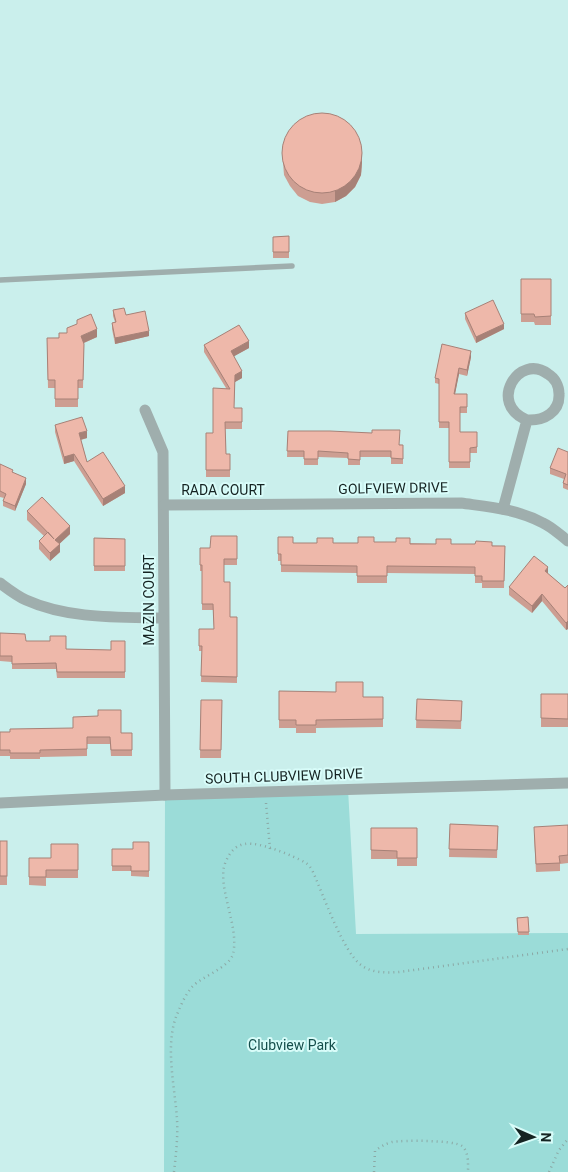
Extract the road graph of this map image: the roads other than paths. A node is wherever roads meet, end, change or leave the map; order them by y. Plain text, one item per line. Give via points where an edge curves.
1 (292, 266) dead end
2 (0, 280) edge
3 (145, 410) dead end
4 (527, 420) junction
5 (282, 504) joint
6 (164, 505) junction
7 (503, 509) junction
8 (568, 541) edge
9 (0, 583) edge
10 (163, 618) junction
11 (568, 783) edge
12 (165, 794) junction
13 (0, 803) edge

1 - 2 lane
3 - 6 street, MAZIN COURT via 163,452
4 - 4 street via 550,414 558,400 557,384 547,372 539,369 522,372 510,384 509,402 513,410
4 - 7 street
5 - 6 street, RADA COURT
5 - 7 street, GOLFVIEW DRIVE via 461,502
6 - 10 street, MAZIN COURT
7 - 8 street, GOLFVIEW DRIVE via 527,515
9 - 10 street via 26,600 55,609 105,617
10 - 12 street, MAZIN COURT
11 - 12 street, SOUTH CLUBVIEW DRIVE
12 - 13 street, SOUTH CLUBVIEW DRIVE

